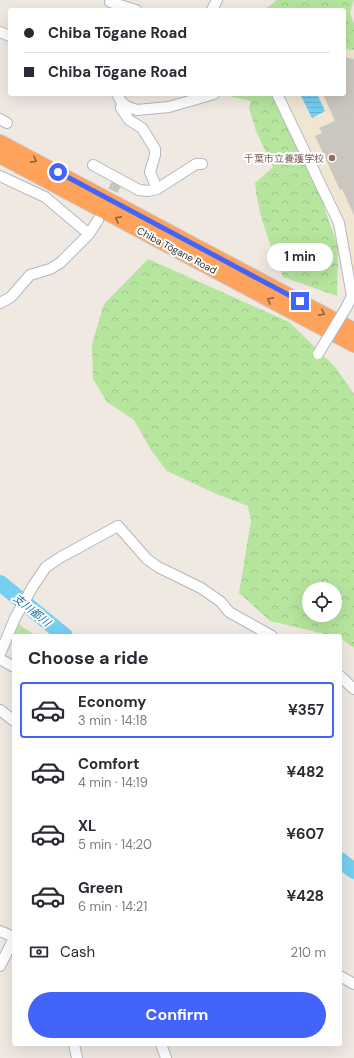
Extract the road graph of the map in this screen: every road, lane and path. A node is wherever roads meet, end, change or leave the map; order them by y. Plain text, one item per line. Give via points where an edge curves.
1 (110, 4) edge
2 (127, 8) edge
3 (207, 96) edge
4 (278, 96) edge
5 (120, 98) edge
6 (0, 142) edge
7 (0, 156) edge
8 (202, 164) dead end
9 (94, 165) dead end
10 (0, 176) edge
11 (157, 189) junction
12 (98, 220) dead end
13 (89, 234) junction
14 (353, 297) edge
15 (0, 303) edge
16 (354, 330) edge
17 (354, 345) edge
18 (318, 354) dead end
19 (268, 634) edge
20 (0, 654) edge
21 (0, 659) edge
22 (12, 665) edge
23 (342, 678) edge
24 (354, 689) edge
25 (0, 710) edge
26 (12, 719) edge
27 (0, 931) edge
28 (12, 937) edge
29 (12, 942) edge
30 (0, 966) edge
31 (342, 977) edge
32 (354, 984) edge
33 (74, 1046) edge
34 (162, 1046) edge
35 (77, 1058) edge
36 (166, 1058) edge

1 - 2 street
3 - 5 street via 169,107 137,110 128,108
4 - 14 street via 339,223
5 - 11 street via 121,108 129,120 142,128 155,149 150,172
6 -> 16 highway, Chiba Tōgane Road
17 -> 7 highway, Chiba Tōgane Road
8 - 11 street via 196,164
9 - 11 street via 139,190
10 - 13 street via 45,197
12 - 13 street
13 - 15 street via 60,263 30,275 11,297
14 - 18 street, bridge
19 - 20 street via 229,612 221,602 201,588 158,567 147,559 118,526 46,567 15,618
21 - 22 street
23 - 24 street
25 - 26 street
27 - 28 street
29 - 30 street
31 - 32 street
33 - 35 street
34 - 36 street

